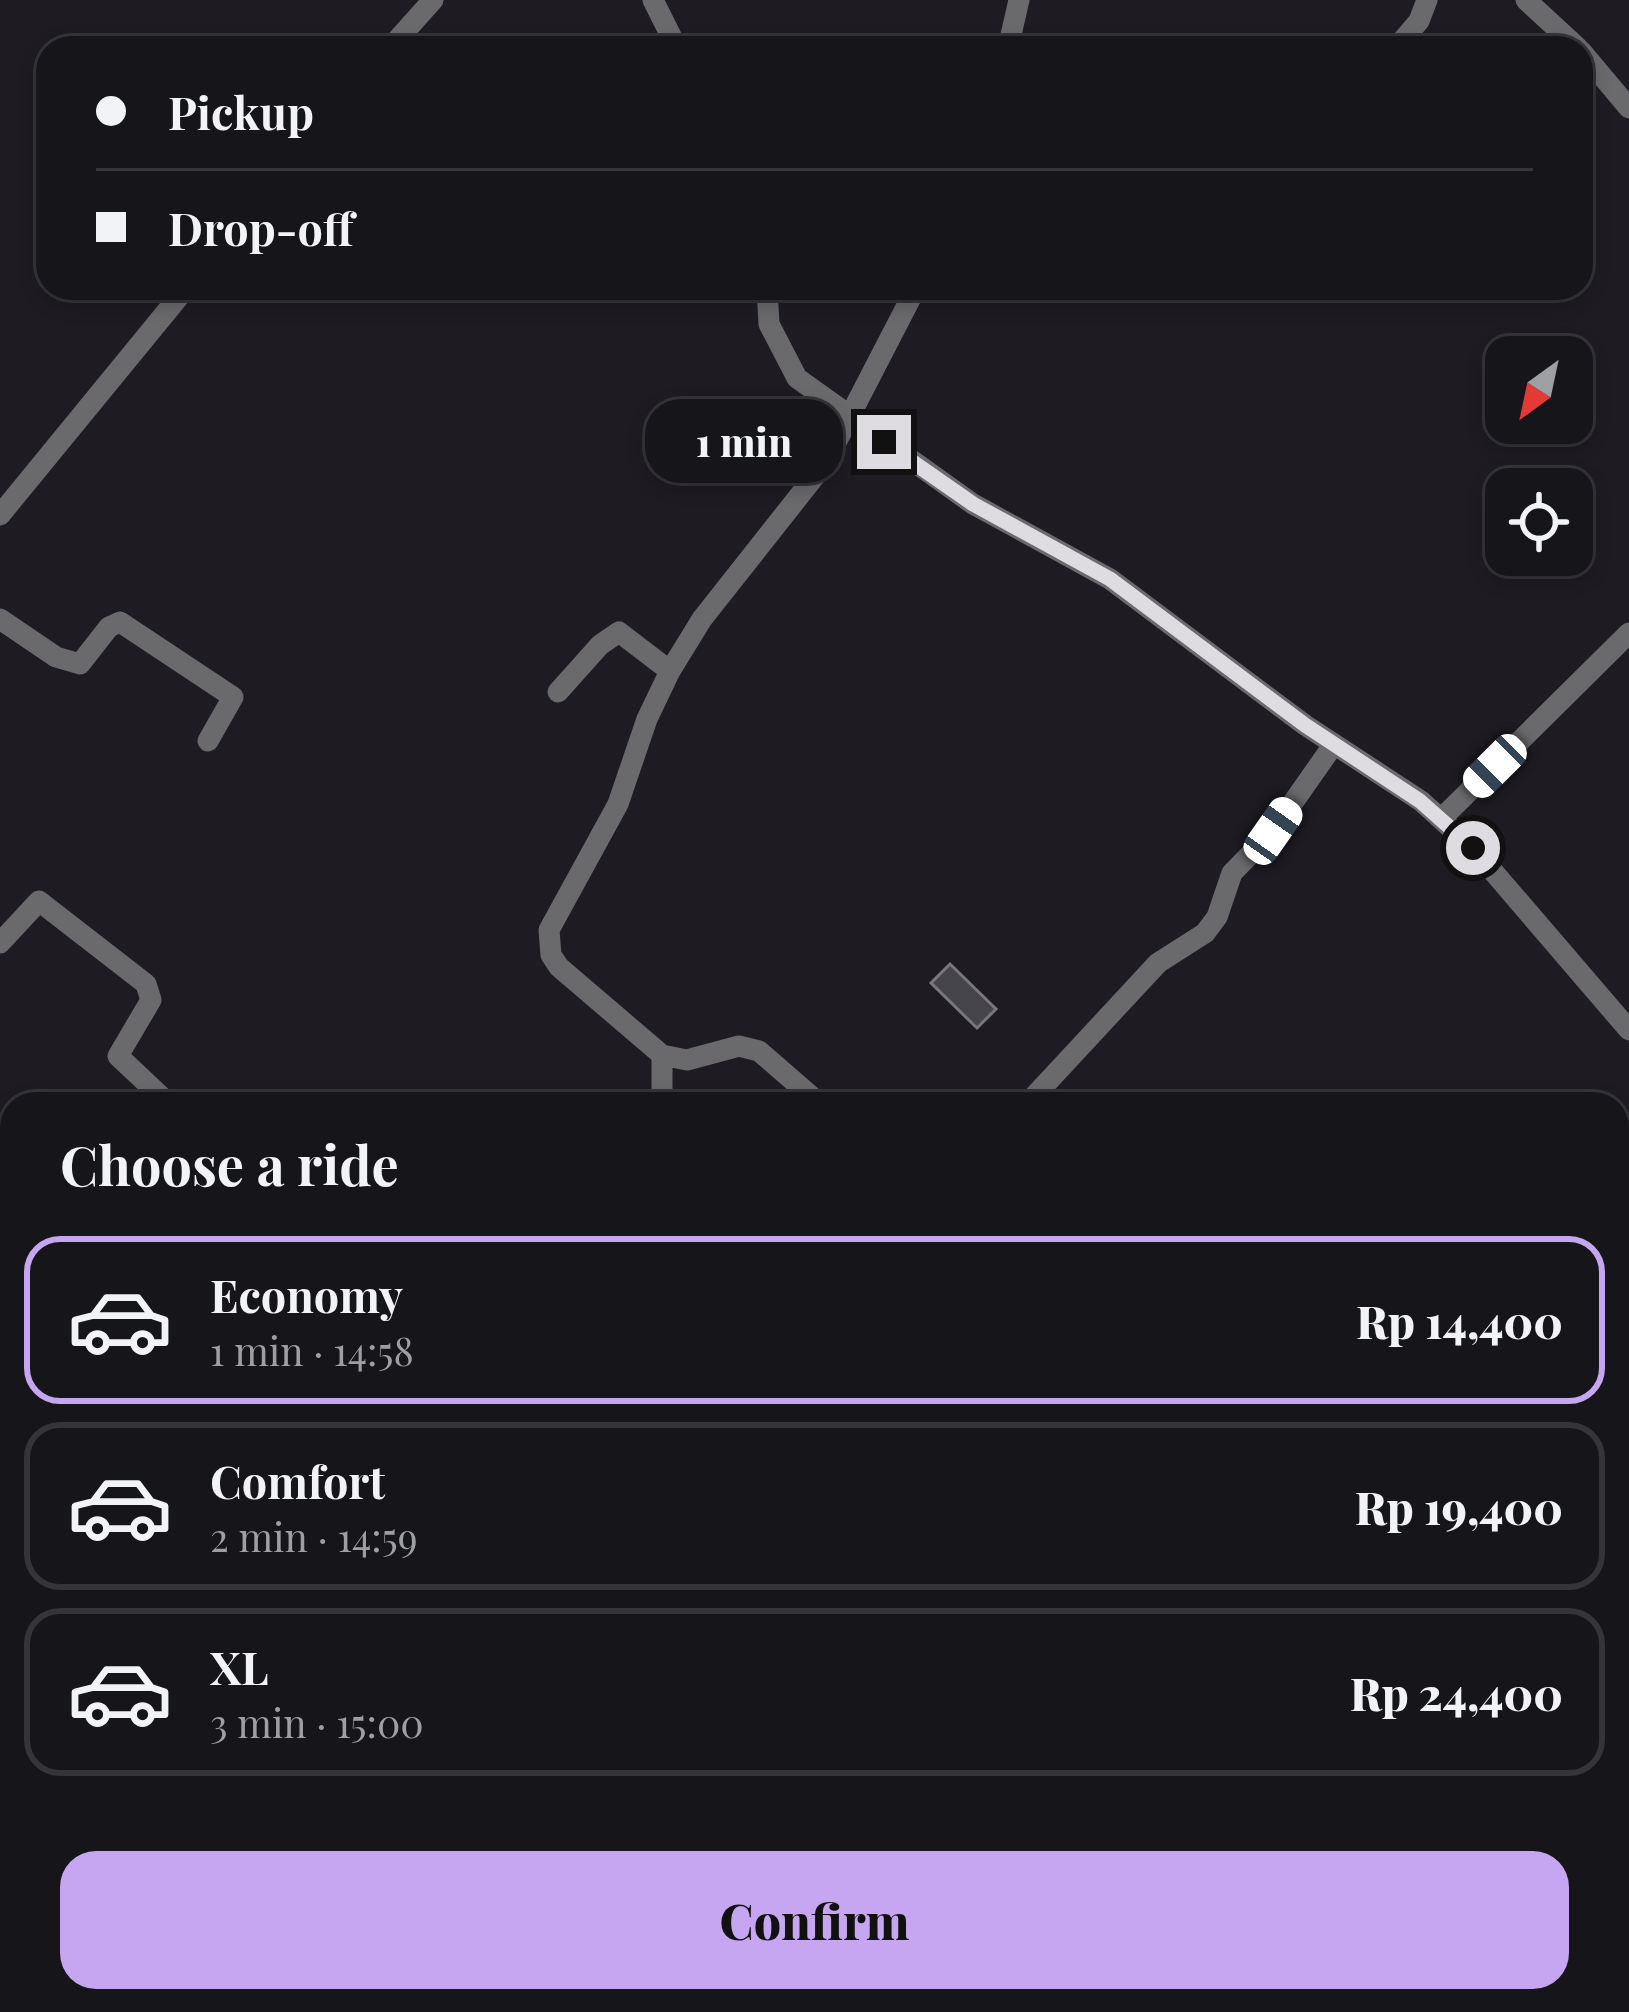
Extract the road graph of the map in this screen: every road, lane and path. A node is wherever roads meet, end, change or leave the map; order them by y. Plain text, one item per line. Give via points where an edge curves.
1 (433, 0) edge
2 (653, 0) edge
3 (1019, 0) edge
4 (1427, 0) edge
5 (1526, 0) edge
6 (401, 36) edge
7 (670, 36) edge
8 (1011, 36) edge
9 (1407, 36) edge
10 (1564, 36) edge
11 (1593, 66) edge
12 (1629, 108) edge
13 (176, 300) edge
14 (768, 300) edge
15 (908, 300) edge
16 (852, 419) junction
17 (0, 515) edge
18 (0, 619) edge
19 (1629, 633) edge
20 (670, 671) junction
21 (558, 692) dead end
22 (208, 741) dead end
23 (1334, 744) junction
24 (1442, 818) junction
25 (0, 943) edge
26 (1629, 1030) edge
27 (662, 1055) junction
28 (156, 1092) edge
29 (662, 1092) edge
30 (806, 1092) edge
31 (1038, 1092) edge

1 - 6 street
2 - 7 street
3 - 8 street
4 - 9 street
5 - 10 street
11 - 12 street
13 - 17 street
14 - 16 street via 784,361
15 - 16 street
16 - 20 street
16 - 23 street via 973,504 1110,579
18 - 22 street via 80,664 120,622 233,697
19 - 24 street
20 - 21 street via 619,632
20 - 27 street via 618,804 548,940 559,967
23 - 24 street
23 - 31 street via 1273,831 1232,873 1205,933 1158,963
24 - 26 street
25 - 28 street via 39,902 146,984 151,1000 118,1056
27 - 29 street
27 - 30 street via 687,1060 739,1046 759,1051

